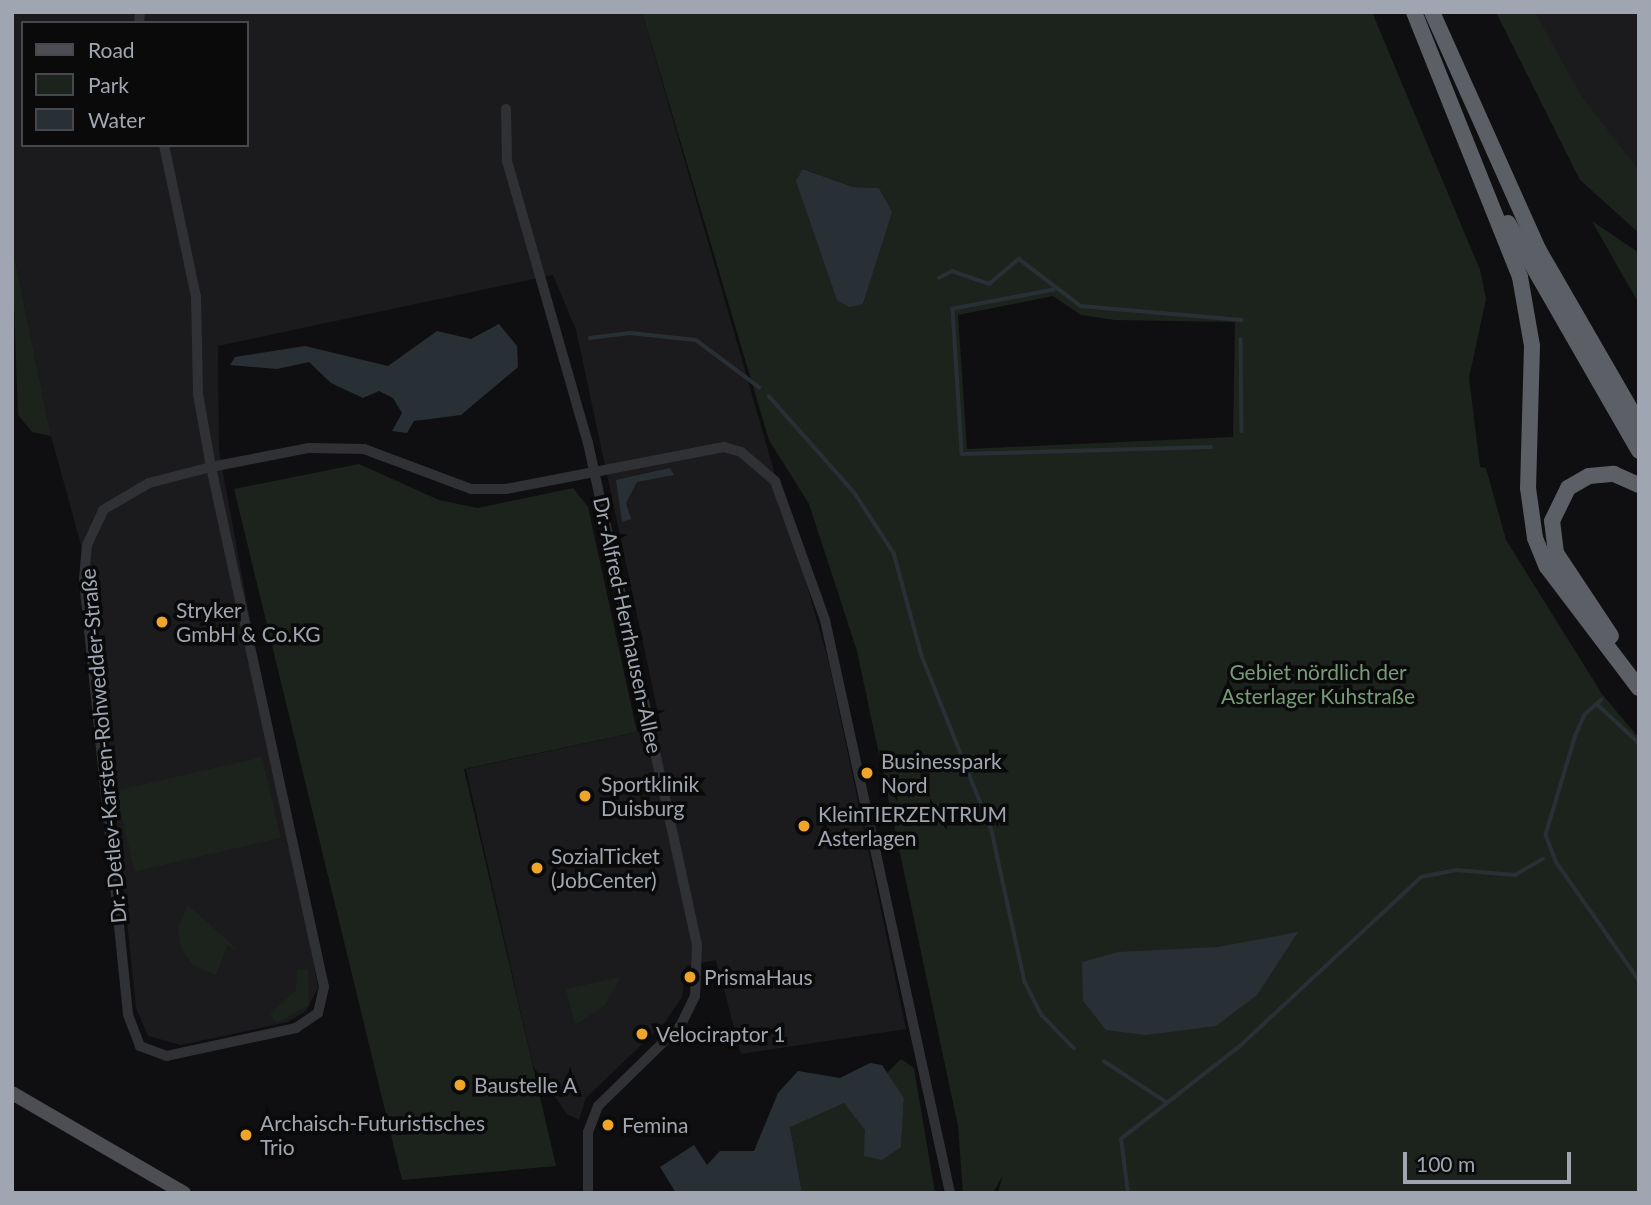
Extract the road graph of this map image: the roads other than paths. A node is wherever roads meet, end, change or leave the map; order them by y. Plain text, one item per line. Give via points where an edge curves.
1 (1414, 12) edge
2 (1432, 12) edge
3 (506, 109) dead end
4 (164, 147) edge
5 (1477, 165) junction
6 (1639, 424) edge
7 (1639, 451) edge
8 (211, 467) junction
9 (594, 470) junction
10 (1639, 485) edge
11 (1639, 675) edge
12 (1639, 688) edge
13 (12, 1093) edge
14 (184, 1193) edge
15 (588, 1193) edge
16 (950, 1193) edge

1 - 5 highway
2 - 6 highway via 1538,249
3 - 9 street, Dr.-Alfred-Herrhausen-Allee via 507,161
4 - 8 street via 196,297 198,394
5 - 7 highway
5 - 12 highway via 1520,277 1532,346 1528,488 1535,538 1548,567
8 - 8 street, Dr.-Detlev-Karsten-Rohwedder-Straße via 324,987 318,1013 296,1028 150,1054 133,1035 128,1014 84,579 87,545 112,500
8 - 9 street, Dr.-Detlev-Karsten-Rohwedder-Straße via 337,446 471,489
9 - 15 street, Dr.-Alfred-Herrhausen-Allee via 699,971 681,1025 598,1106 588,1132
9 - 16 street, Dr.-Detlev-Karsten-Rohwedder-Straße via 724,447 762,466 785,499 825,620
10 - 11 highway via 1614,474 1579,481 1555,508 1551,536 1568,574
13 - 14 main road

